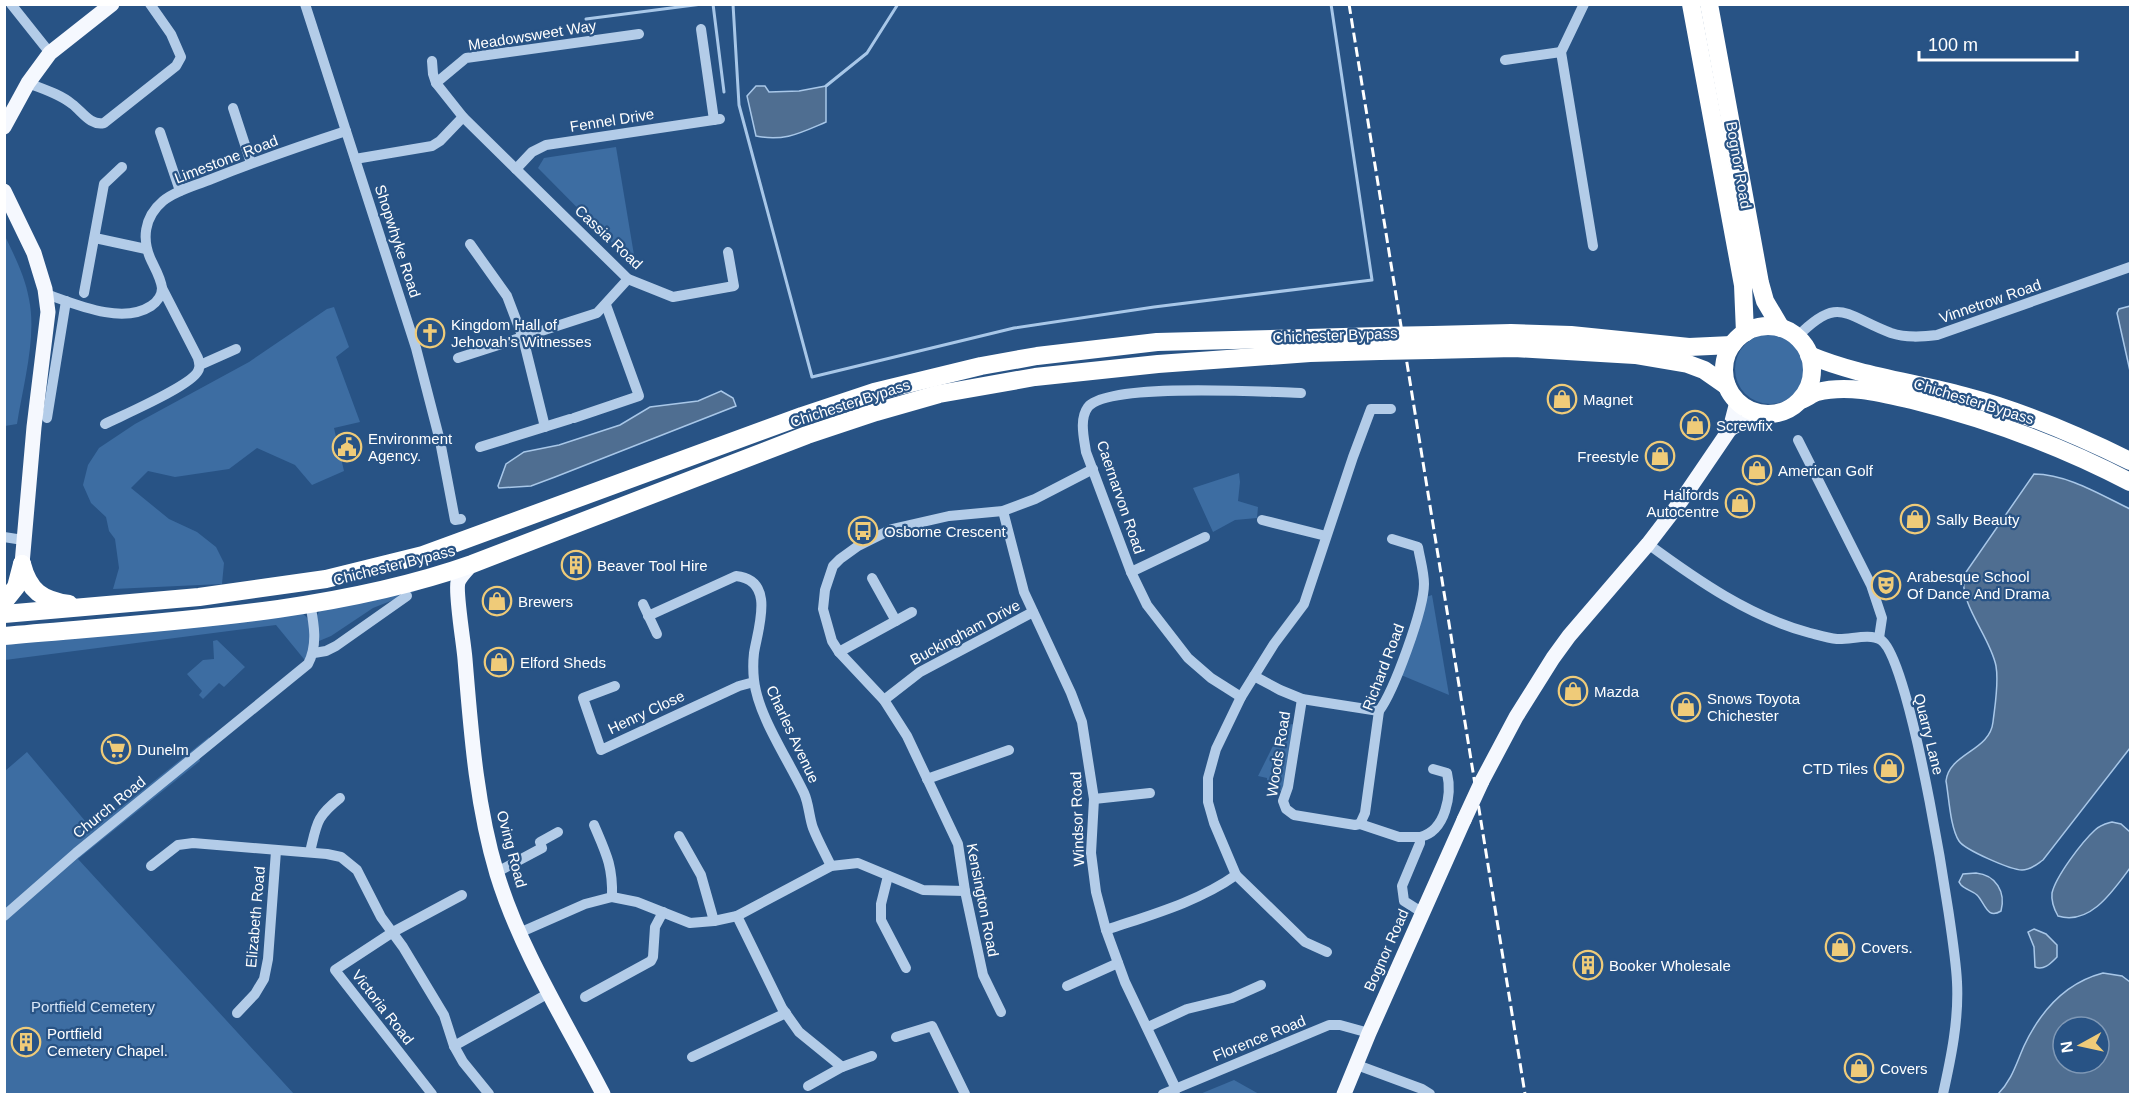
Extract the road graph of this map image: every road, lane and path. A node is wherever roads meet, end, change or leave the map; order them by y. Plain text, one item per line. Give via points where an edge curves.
1 (11, 4) edge
2 (112, 4) edge
3 (150, 4) edge
4 (305, 4) edge
5 (1584, 4) edge
6 (1680, 4) edge
7 (1709, 4) edge
8 (1693, 13) edge
9 (701, 29) dead end
10 (639, 34) dead end
11 (1561, 52) junction
12 (50, 53) junction
13 (1505, 60) dead end
14 (432, 61) dead end
15 (28, 83) junction
16 (436, 83) junction
17 (232, 108) dead end
18 (463, 117) junction
19 (4, 127) edge
20 (346, 131) junction
21 (160, 132) dead end
22 (356, 159) junction
23 (251, 163) junction
24 (122, 167) dead end
25 (516, 169) junction
26 (4, 191) edge
27 (180, 191) junction
28 (95, 238) junction
29 (470, 244) dead end
30 (1593, 246) dead end
31 (146, 249) junction
32 (728, 252) dead end
33 (2130, 267) edge
34 (628, 279) junction
35 (162, 288) junction
36 (84, 293) dead end
37 (46, 294) junction
38 (66, 301) junction
39 (606, 305) junction
40 (1789, 333) junction
41 (523, 338) junction
42 (1738, 339) junction
43 (1432, 342) junction
44 (1380, 343) junction
45 (236, 349) dead end
46 (1809, 355) junction
47 (458, 358) dead end
48 (200, 365) junction
49 (1727, 386) junction
50 (1301, 393) dead end
51 (1801, 400) junction
52 (1737, 402) junction
53 (1391, 409) dead end
54 (1768, 415) junction
55 (47, 418) dead end
56 (105, 424) dead end
57 (545, 427) junction
58 (1730, 429) junction
59 (1798, 440) dead end
60 (480, 447) dead end
61 (2130, 461) edge
62 (1093, 470) junction
63 (2130, 482) edge
64 (1003, 512) junction
65 (461, 519) dead end
66 (1262, 520) dead end
67 (1326, 536) junction
68 (4, 537) edge
69 (1204, 537) dead end
70 (1392, 539) dead end
71 (23, 540) junction
72 (1648, 544) junction
73 (22, 564) junction
74 (472, 564) junction
75 (1131, 572) junction
76 (429, 578) junction
77 (872, 578) dead end
78 (458, 593) junction
79 (407, 596) dead end
80 (4, 602) edge
81 (310, 603) junction
82 (643, 604) dead end
83 (91, 608) junction
84 (912, 612) dead end
85 (1033, 612) junction
86 (4, 614) edge
87 (648, 616) junction
88 (896, 621) junction
89 (657, 634) dead end
90 (4, 636) edge
91 (1879, 638) junction
92 (314, 652) junction
93 (839, 652) junction
94 (1254, 676) junction
95 (754, 682) junction
96 (615, 686) dead end
97 (1241, 698) junction
98 (1302, 699) junction
99 (884, 700) junction
100 (1379, 711) junction
101 (1009, 750) dead end
102 (1433, 769) dead end
103 (927, 779) junction
104 (1150, 793) dead end
105 (340, 798) dead end
106 (1094, 800) junction
107 (1360, 824) junction
108 (594, 825) dead end
109 (558, 832) dead end
110 (680, 836) dead end
111 (1420, 837) junction
112 (276, 851) junction
113 (310, 852) junction
114 (151, 866) dead end
115 (831, 866) junction
116 (497, 873) junction
117 (1236, 875) junction
118 (888, 876) junction
119 (965, 891) junction
120 (462, 895) dead end
121 (612, 897) junction
122 (663, 912) junction
123 (1423, 912) junction
124 (4, 916) edge
125 (737, 916) junction
126 (714, 921) junction
127 (1106, 930) junction
128 (393, 932) junction
129 (519, 933) junction
130 (1327, 952) dead end
131 (1118, 963) junction
132 (906, 968) dead end
133 (1261, 985) dead end
134 (1067, 986) dead end
135 (549, 993) junction
136 (585, 997) dead end
137 (784, 1010) junction
138 (1001, 1012) dead end
139 (237, 1013) dead end
140 (1148, 1028) junction
141 (1369, 1033) junction
142 (896, 1037) dead end
143 (454, 1046) junction
144 (872, 1056) dead end
145 (692, 1057) dead end
146 (1357, 1065) junction
147 (842, 1067) junction
148 (808, 1086) dead end
149 (1176, 1089) junction
150 (432, 1095) edge
151 (489, 1095) edge
152 (603, 1095) edge
153 (965, 1095) edge
154 (1163, 1095) edge
155 (1344, 1095) edge
156 (1430, 1095) edge
157 (1943, 1095) edge

1 - 12 street
2 - 12 main road
3 - 15 street via 181,57 176,66 104,123 92,122 59,95
4 - 20 street, Shopwhyke Road
5 - 11 street
6 - 8 street
7 - 40 highway, Bognor Road via 1760,283 1765,301
8 - 42 highway, Bognor Road via 1743,285
9 - 25 street, Fennel Drive via 717,119 546,145 532,152
10 - 16 street, Meadowsweet Way via 466,58
11 - 13 street
11 - 30 street
12 - 15 main road
14 - 16 street, Cassia Road
15 - 19 main road
16 - 18 street, Cassia Road
17 - 23 street
18 - 22 street via 432,146
18 - 25 street, Cassia Road
20 - 22 street, Shopwhyke Road
20 - 23 street, Limestone Road
21 - 27 street
22 - 65 street, Shopwhyke Road via 428,391 454,520
23 - 27 street, Limestone Road
24 - 28 street via 104,184
25 - 34 street, Cassia Road
26 - 37 main road via 34,253
27 - 31 street, Limestone Road via 164,200 149,219
28 - 31 street
28 - 36 street
29 - 41 street via 507,296
31 - 35 street
32 - 34 street, Cassia Road via 734,286 673,297
33 - 40 street, Vinnetrow Road via 1937,335 1906,337 1846,312 1834,311
34 - 39 street
35 - 38 street via 154,305 144,311 98,311
35 - 48 street
37 - 38 street
37 - 71 main road via 47,336
38 - 55 street
39 - 41 street via 597,313
39 - 57 street via 639,396
40 - 42 highway via 1762,327
40 - 46 highway
41 - 47 street
41 - 57 street
42 - 43 highway, Chichester Bypass via 1689,346 1547,334
42 - 49 highway via 1724,364
43 - 44 highway, Chichester Bypass, bridge
43 - 49 highway, Chichester Bypass via 1635,355 1688,364
44 - 74 highway, Chichester Bypass via 1310,353 1035,377 939,394 807,435
44 - 83 highway, Chichester Bypass via 1157,342 981,366 874,392 801,416 423,555 326,579
45 - 48 street
46 - 51 highway via 1811,379
46 - 61 highway, Chichester Bypass via 1837,367 1966,396 2066,431
48 - 56 street via 190,380
49 - 52 highway
50 - 62 street, Caernarvon Road via 1162,390 1105,398 1092,403 1084,418 1086,452
51 - 54 highway via 1786,411
51 - 63 highway, Chichester Bypass via 1817,393 1864,390 1922,402 2037,439
52 - 54 highway
52 - 58 main road
53 - 67 street via 1371,409
54 - 58 main road
57 - 60 street
58 - 72 main road, Bognor Road
59 - 91 street via 1879,604
62 - 64 street
62 - 75 street, Caernarvon Road
64 - 85 street, Windsor Road
64 - 93 street via 949,516 892,529 840,559 833,566 823,609 828,632
66 - 67 street
67 - 94 street via 1304,604
68 - 71 street
69 - 75 street
70 - 100 street, Richard Road via 1418,547 1424,584 1422,604 1405,652 1388,699
71 - 73 main road
72 - 91 street via 1727,597 1791,627 1834,638
72 - 123 main road, Bognor Road, bridge via 1569,636 1516,717 1482,780
73 - 80 highway via 16,588
73 - 83 highway via 39,594 50,601
74 - 76 highway, Chichester Bypass
74 - 78 main road, Oving Road via 458,582
75 - 97 street, Caernarvon Road via 1147,604 1188,658
76 - 78 main road via 450,584
76 - 81 highway, Chichester Bypass
77 - 88 street
78 - 116 main road, Oving Road via 477,782
79 - 92 street via 336,646
81 - 90 highway, Chichester Bypass
81 - 92 street
82 - 87 street
83 - 86 highway, Chichester Bypass
84 - 88 street
85 - 99 street, Buckingham Drive via 920,672
85 - 106 street, Windsor Road via 1082,722
87 - 89 street
87 - 95 street, Charles Avenue via 736,576 749,579 762,602 753,660
88 - 93 street
91 - 157 street, Quarry Lane via 1894,660 1913,723 1952,930 1957,1004
92 - 124 street, Church Road via 308,664
93 - 99 street
94 - 97 street
94 - 98 street
95 - 96 street, Henry Close via 601,750 583,698
95 - 115 street, Charles Avenue via 758,701 807,799 813,828
97 - 117 street via 1216,749 1208,778 1208,802 1214,823
98 - 100 street
98 - 107 street, Woods Road via 1284,805 1294,815
99 - 103 street, Kensington Road
100 - 107 street, Richard Road via 1365,813
101 - 103 street
102 - 111 street via 1447,773 1448,796 1436,827
103 - 119 street, Kensington Road via 958,844
104 - 106 street
105 - 113 street via 324,811 316,825
106 - 127 street, Windsor Road via 1091,853
107 - 111 street via 1399,837
108 - 121 street via 609,859
109 - 116 street via 540,842 543,848
110 - 126 street via 700,875
111 - 123 street via 1401,891 1404,901
112 - 113 street, Elizabeth Road
112 - 114 street, Elizabeth Road via 193,843 178,845
112 - 139 street, Elizabeth Road via 264,980
113 - 128 street, Elizabeth Road via 341,857 357,870
115 - 118 street via 858,862
115 - 125 street
116 - 129 main road, Oving Road
117 - 127 street via 1193,899
117 - 130 street via 1305,942
118 - 119 street via 923,890
118 - 132 street via 881,920
119 - 138 street, Kensington Road via 983,975
120 - 128 street, Victoria Road
121 - 122 street
121 - 129 street via 585,904
122 - 126 street via 690,922
122 - 136 street via 655,927 651,961
123 - 141 main road, Bognor Road
125 - 126 street
125 - 137 street
127 - 131 street, Windsor Road
128 - 143 street, Elizabeth Road via 444,1015
128 - 150 street, Victoria Road via 335,970
129 - 135 main road, Oving Road
131 - 134 street
131 - 140 street, Windsor Road
133 - 140 street via 1232,998 1187,1009
135 - 143 street
135 - 152 main road, Oving Road
137 - 145 street
137 - 147 street via 799,1032
140 - 149 street, Windsor Road
141 - 146 main road, Bognor Road
141 - 149 street, Florence Road via 1329,1025
142 - 153 street via 932,1026
143 - 151 street, Elizabeth Road
144 - 147 street
146 - 155 main road, Bognor Road
146 - 156 street
147 - 148 street
149 - 154 street, Florence Road

